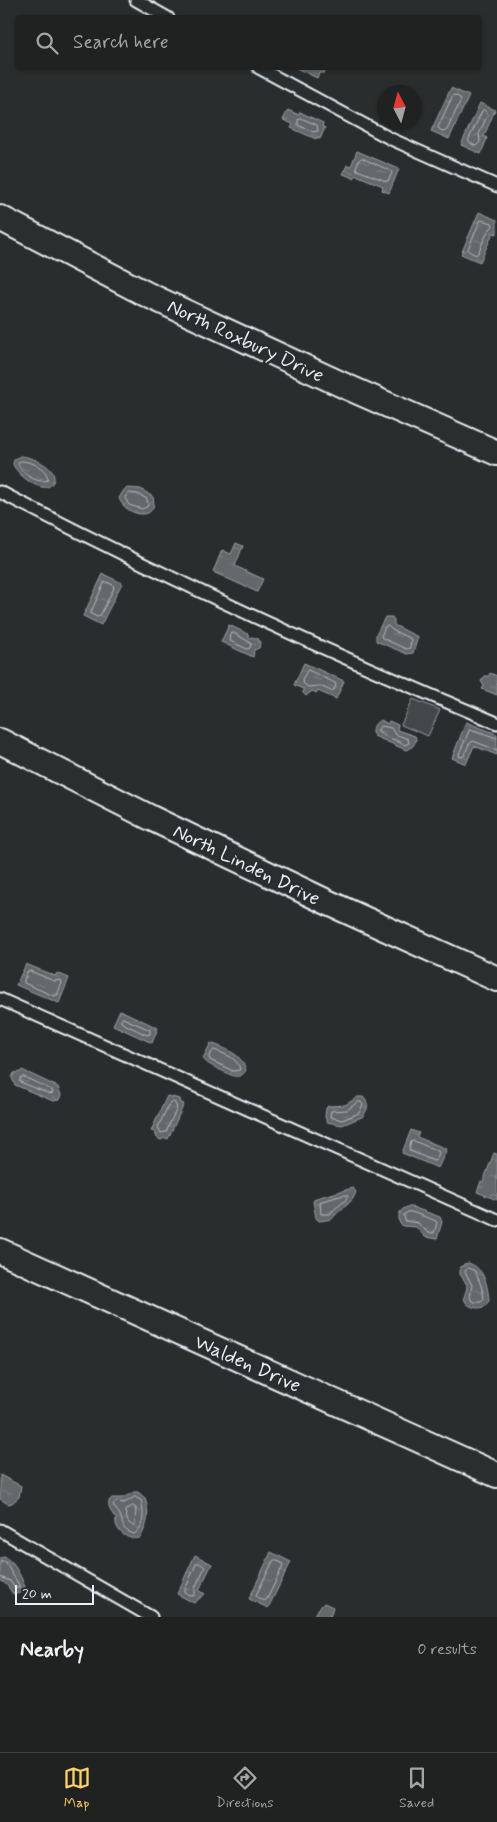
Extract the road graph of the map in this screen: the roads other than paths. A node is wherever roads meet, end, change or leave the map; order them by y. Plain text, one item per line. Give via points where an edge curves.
1 (136, 0) edge
2 (163, 15) edge
3 (263, 70) edge
4 (497, 186) edge
5 (0, 218) edge
6 (497, 453) edge
7 (0, 492) edge
8 (497, 723) edge
9 (0, 741) edge
10 (497, 979) edge
11 (0, 999) edge
12 (497, 1220) edge
13 (0, 1250) edge
14 (497, 1475) edge
15 (0, 1530) edge
16 (151, 1617) edge

1 - 2 lane
3 - 4 lane via 390,140
5 - 6 street, North Roxbury Drive via 146,294
7 - 8 lane via 306,640
9 - 10 street, North Linden Drive via 151,818
11 - 12 lane
13 - 14 street, Walden Drive
15 - 16 lane

